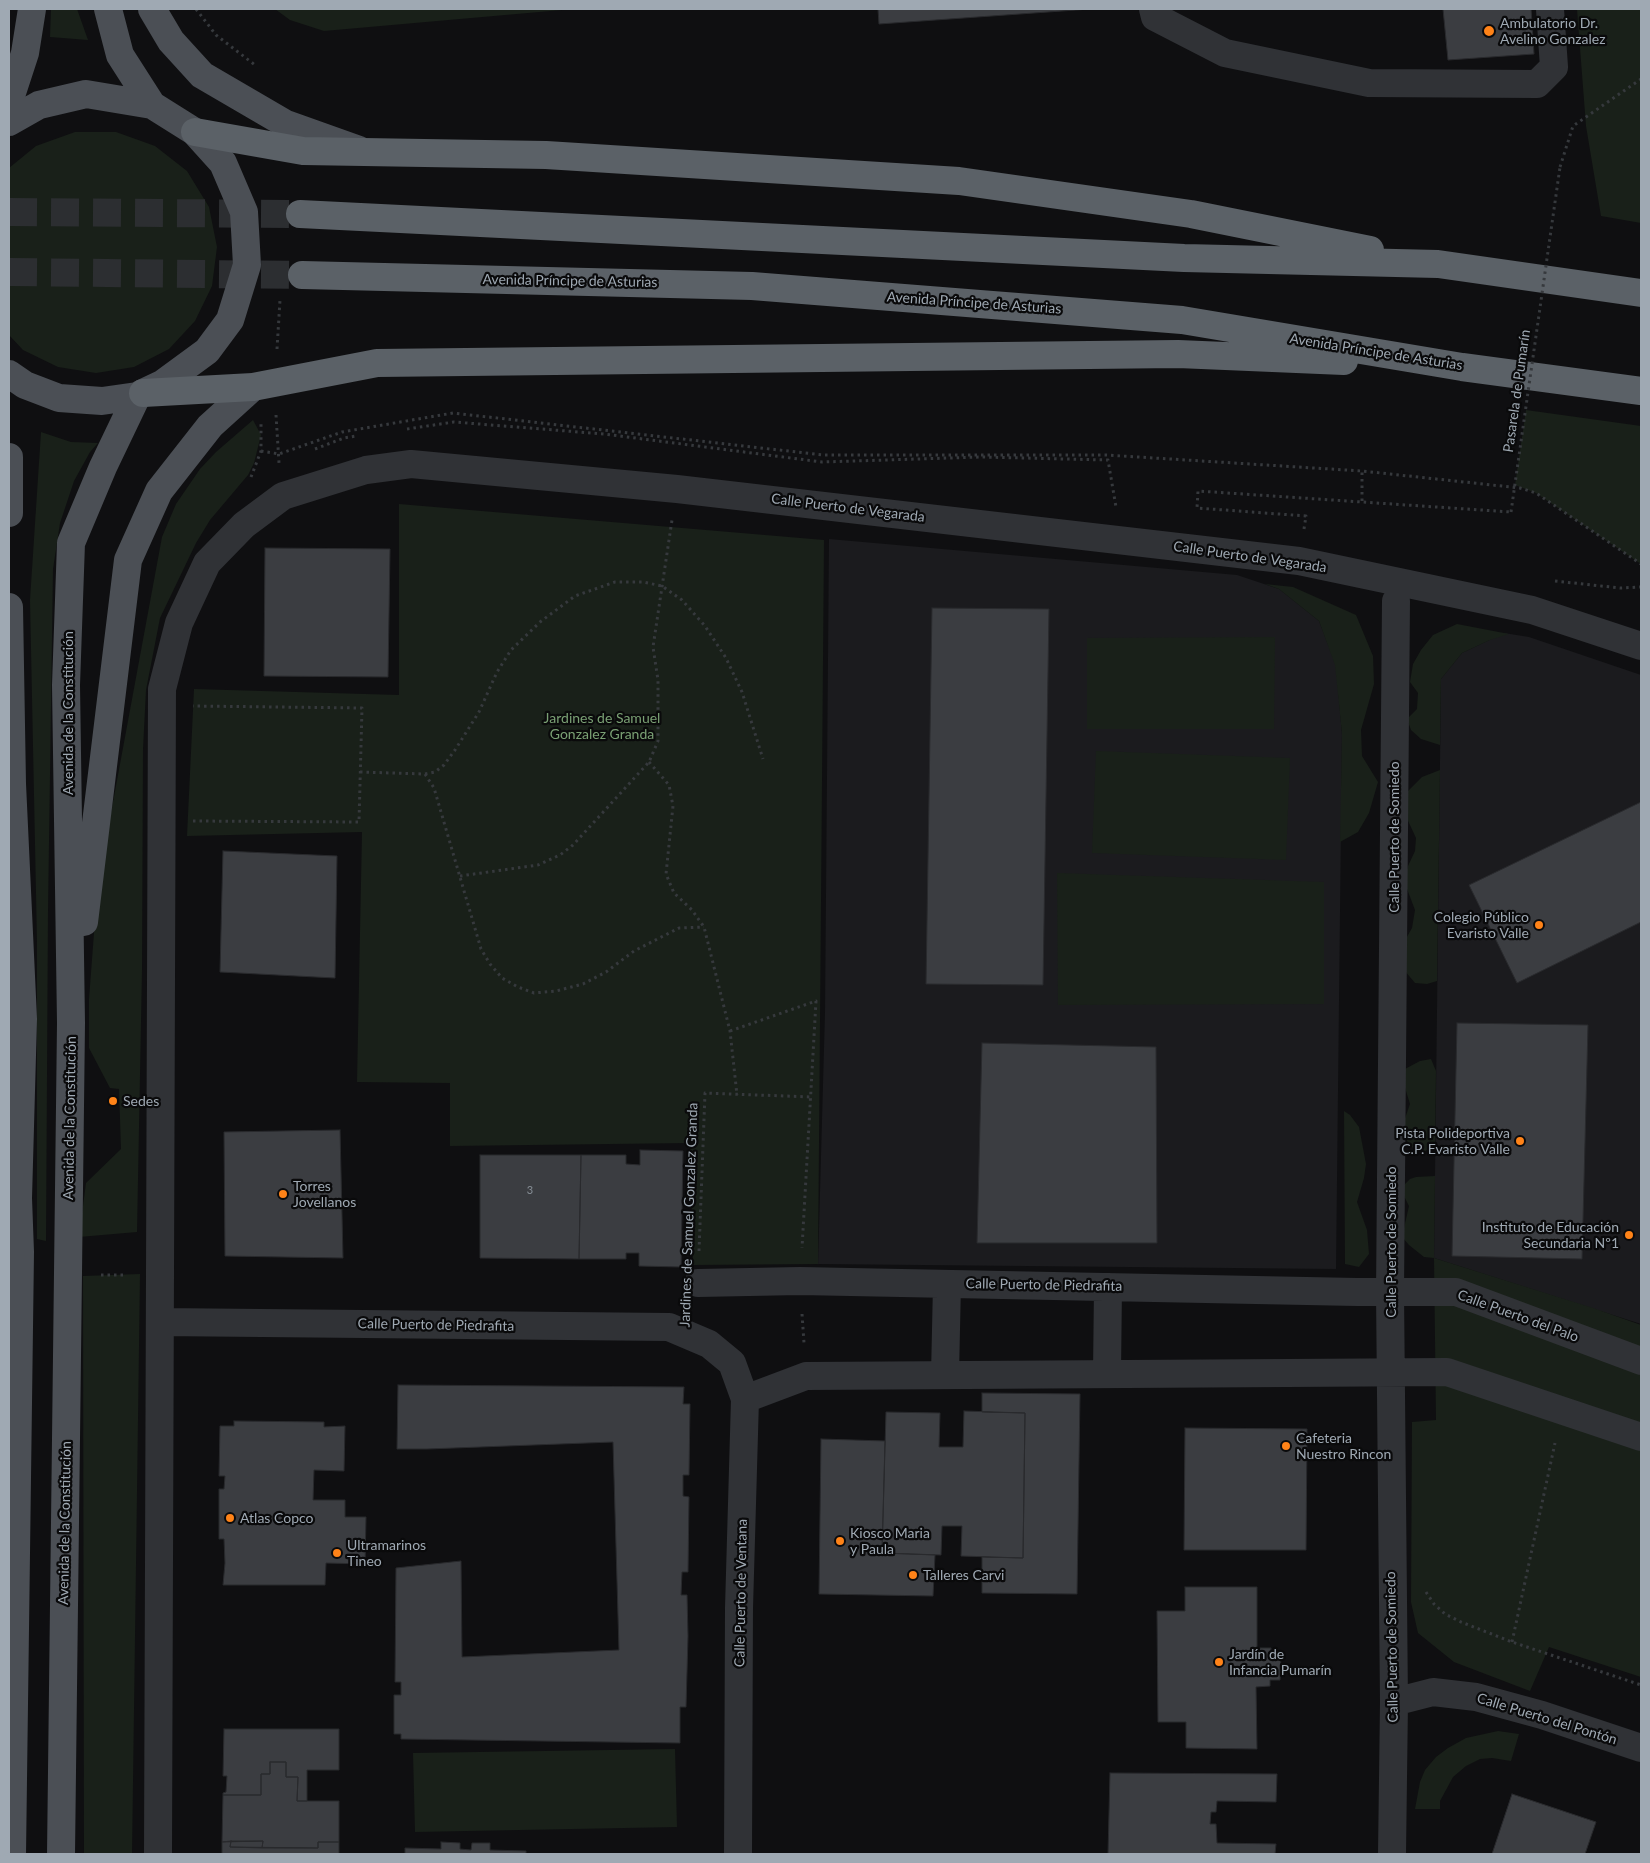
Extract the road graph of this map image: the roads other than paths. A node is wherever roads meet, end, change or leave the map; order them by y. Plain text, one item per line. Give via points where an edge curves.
1 (32, 9) edge
2 (108, 9) edge
3 (152, 9) edge
4 (1153, 9) edge
5 (1550, 9) edge
6 (9, 102) edge
7 (152, 105) junction
8 (9, 122) edge
9 (195, 132) junction
10 (366, 152) junction
11 (300, 214) tunnel mouth
12 (1438, 264) junction
13 (302, 275) tunnel mouth
14 (1641, 293) edge
15 (1462, 367) junction
16 (9, 374) edge
17 (264, 384) junction
18 (1641, 391) edge
19 (140, 394) junction
20 (9, 457) edge
21 (9, 513) edge
22 (1396, 601) dead end
23 (9, 607) edge
24 (1641, 646) edge
25 (71, 1023) junction
26 (698, 1283) road end
27 (947, 1284) junction
28 (1108, 1286) junction
29 (1390, 1292) junction
30 (160, 1322) junction
31 (709, 1344) joint
32 (1641, 1361) edge
33 (1390, 1371) junction
34 (1106, 1373) junction
35 (945, 1375) junction
36 (744, 1399) junction
37 (1641, 1437) edge
38 (1394, 1702) junction
39 (1641, 1748) edge
40 (12, 1854) edge
41 (60, 1854) edge
42 (158, 1854) edge
43 (738, 1854) edge
44 (1392, 1854) edge

1 - 6 main road via 25,53
2 - 7 main road via 120,55
3 - 10 main road via 171,41 202,75 286,124
4 - 5 street via 1154,18 1225,53 1369,84 1537,84 1554,67
7 - 8 main road via 86,94 39,105
7 - 9 main road
9 - 10 highway via 303,150
9 - 19 main road via 223,163 244,212 247,265 230,320 207,351 162,384
10 - 12 highway via 546,155 959,181 1191,214
11 - 12 highway via 1184,258
12 - 14 highway
13 - 15 highway, Avenida Príncipe de Asturias via 752,286 1182,320
15 - 17 highway via 1178,354 377,363
15 - 18 highway, Avenida Príncipe de Asturias
16 - 19 main road via 25,385 59,398 102,401
17 - 19 highway
17 - 25 main road via 210,426 159,491 128,560
19 - 25 main road, Avenida de la Constitución via 103,467 71,543 66,685
20 - 21 main road
22 - 29 street, Calle Puerto de Somiedo
23 - 40 main road via 12,784 23,1019 18,1198
24 - 30 street, Calle Puerto de Vegarada via 1532,610 1298,561 677,489 410,464 366,470 283,496 244,525 207,563 179,623 162,697
25 - 41 main road, Avenida de la Constitución
26 - 27 street, Calle Puerto de Piedrafita
27 - 28 street, Calle Puerto de Piedrafita
27 - 35 street
28 - 29 street, Calle Puerto de Piedrafita
28 - 34 street
29 - 32 street, Calle Puerto del Palo via 1456,1292
29 - 33 street, Calle Puerto de Somiedo
30 - 31 street, Calle Puerto de Piedrafita via 669,1327
30 - 42 street
31 - 36 street, Calle Puerto de Ventana via 732,1362
33 - 34 street
33 - 37 street via 1447,1372
33 - 38 street, Calle Puerto de Somiedo
34 - 35 street
35 - 36 street via 806,1376
36 - 43 street, Calle Puerto de Ventana
38 - 39 street, Calle Puerto del Pontón via 1432,1692 1476,1697
38 - 44 street, Calle Puerto de Somiedo

